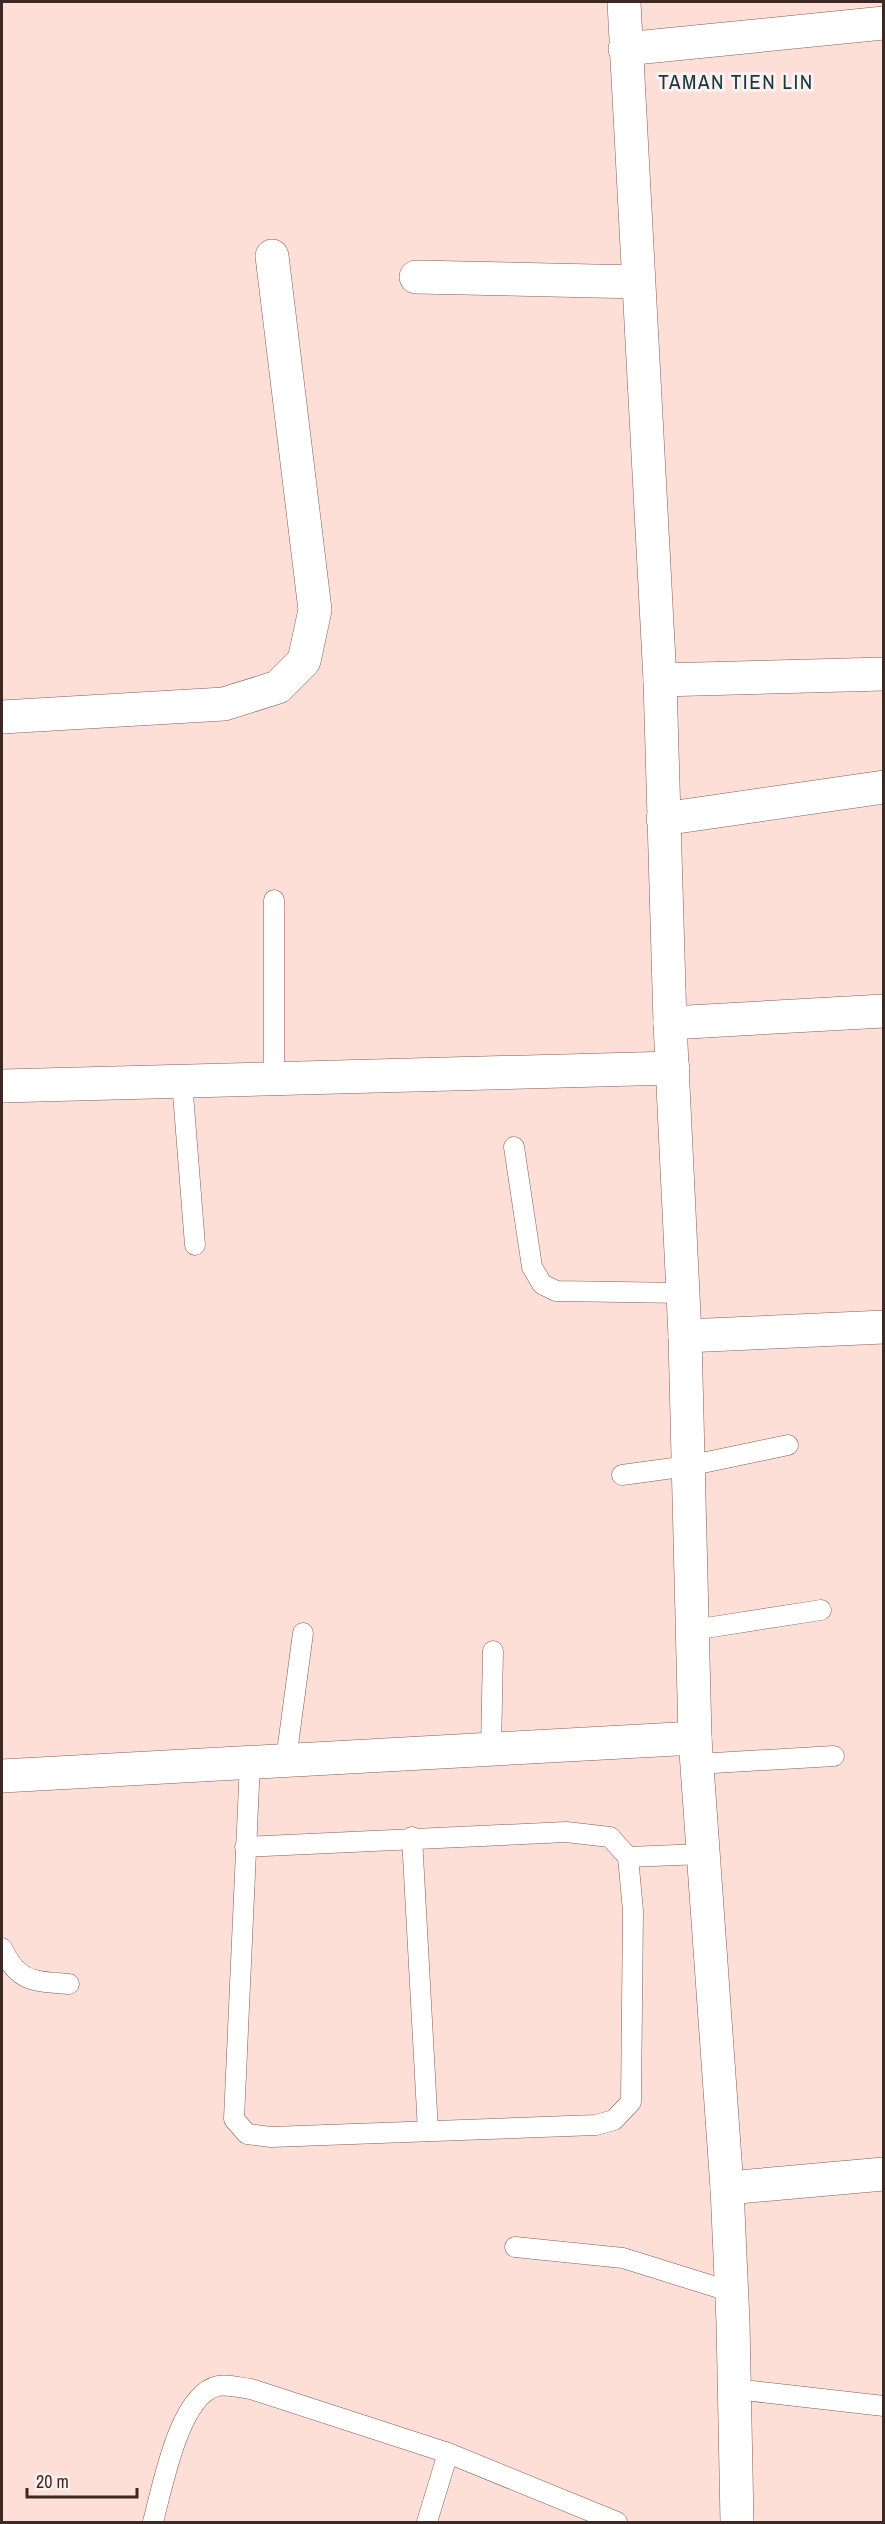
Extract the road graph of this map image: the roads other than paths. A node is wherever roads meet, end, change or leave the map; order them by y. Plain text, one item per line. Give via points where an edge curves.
1 (624, 2) edge
2 (884, 23) edge
3 (625, 49) junction
4 (272, 256) dead end
5 (416, 277) dead end
6 (638, 282) junction
7 (884, 674) edge
8 (660, 680) junction
9 (2, 717) edge
10 (884, 787) edge
11 (663, 819) junction
12 (274, 900) dead end
13 (884, 1011) edge
14 (670, 1023) junction
15 (673, 1068) junction
16 (274, 1078) junction
17 (182, 1081) junction
18 (2, 1086) edge
19 (514, 1147) dead end
20 (195, 1245) dead end
21 (683, 1293) junction
22 (884, 1327) edge
23 (685, 1336) junction
24 (788, 1445) dead end
25 (688, 1466) junction
26 (622, 1475) dead end
27 (821, 1610) dead end
28 (693, 1630) junction
29 (303, 1633) dead end
30 (493, 1651) dead end
31 (491, 1749) junction
32 (696, 1751) junction
33 (834, 1756) dead end
34 (286, 1760) junction
35 (250, 1762) junction
36 (2, 1776) edge
37 (412, 1837) junction
38 (245, 1847) junction
39 (704, 1854) junction
40 (628, 1857) junction
41 (2, 1948) edge
42 (69, 1984) dead end
43 (428, 2131) junction
44 (884, 2174) edge
45 (727, 2188) junction
46 (515, 2247) dead end
47 (732, 2292) junction
48 (735, 2389) junction
49 (884, 2406) edge
50 (448, 2453) junction
51 (153, 2523) edge
52 (427, 2523) edge
53 (617, 2523) edge
54 (737, 2523) edge

1 - 3 street
2 - 3 street
3 - 6 street
4 - 9 street via 315,610 304,661 278,687 224,704
5 - 6 street
6 - 8 street
7 - 8 street
8 - 11 street
10 - 11 street
11 - 14 street
12 - 16 lane
13 - 14 street
14 - 15 street
15 - 16 street
15 - 21 street
16 - 17 street
17 - 18 street
17 - 20 lane
19 - 21 lane via 531,1267 542,1284 556,1291
21 - 23 street
22 - 23 street
23 - 25 street
24 - 25 lane
25 - 26 lane
25 - 28 street
27 - 28 lane
28 - 32 street
29 - 34 lane
30 - 31 lane
31 - 32 street
31 - 34 street
32 - 33 lane
32 - 39 street
34 - 35 street
35 - 36 street
35 - 38 lane
37 - 38 lane
37 - 40 lane via 566,1832 610,1837
37 - 43 lane
38 - 43 lane via 234,2119 247,2134 271,2137
39 - 40 lane
39 - 45 street
40 - 43 lane via 633,1911 631,2102 614,2120 596,2125
41 - 42 lane via 7,1960 28,1980
44 - 45 street
45 - 47 street
46 - 47 lane via 623,2258
47 - 48 street
48 - 49 lane
48 - 54 street
50 - 51 lane via 251,2389 218,2386 198,2399 181,2423
50 - 52 lane
50 - 53 lane

